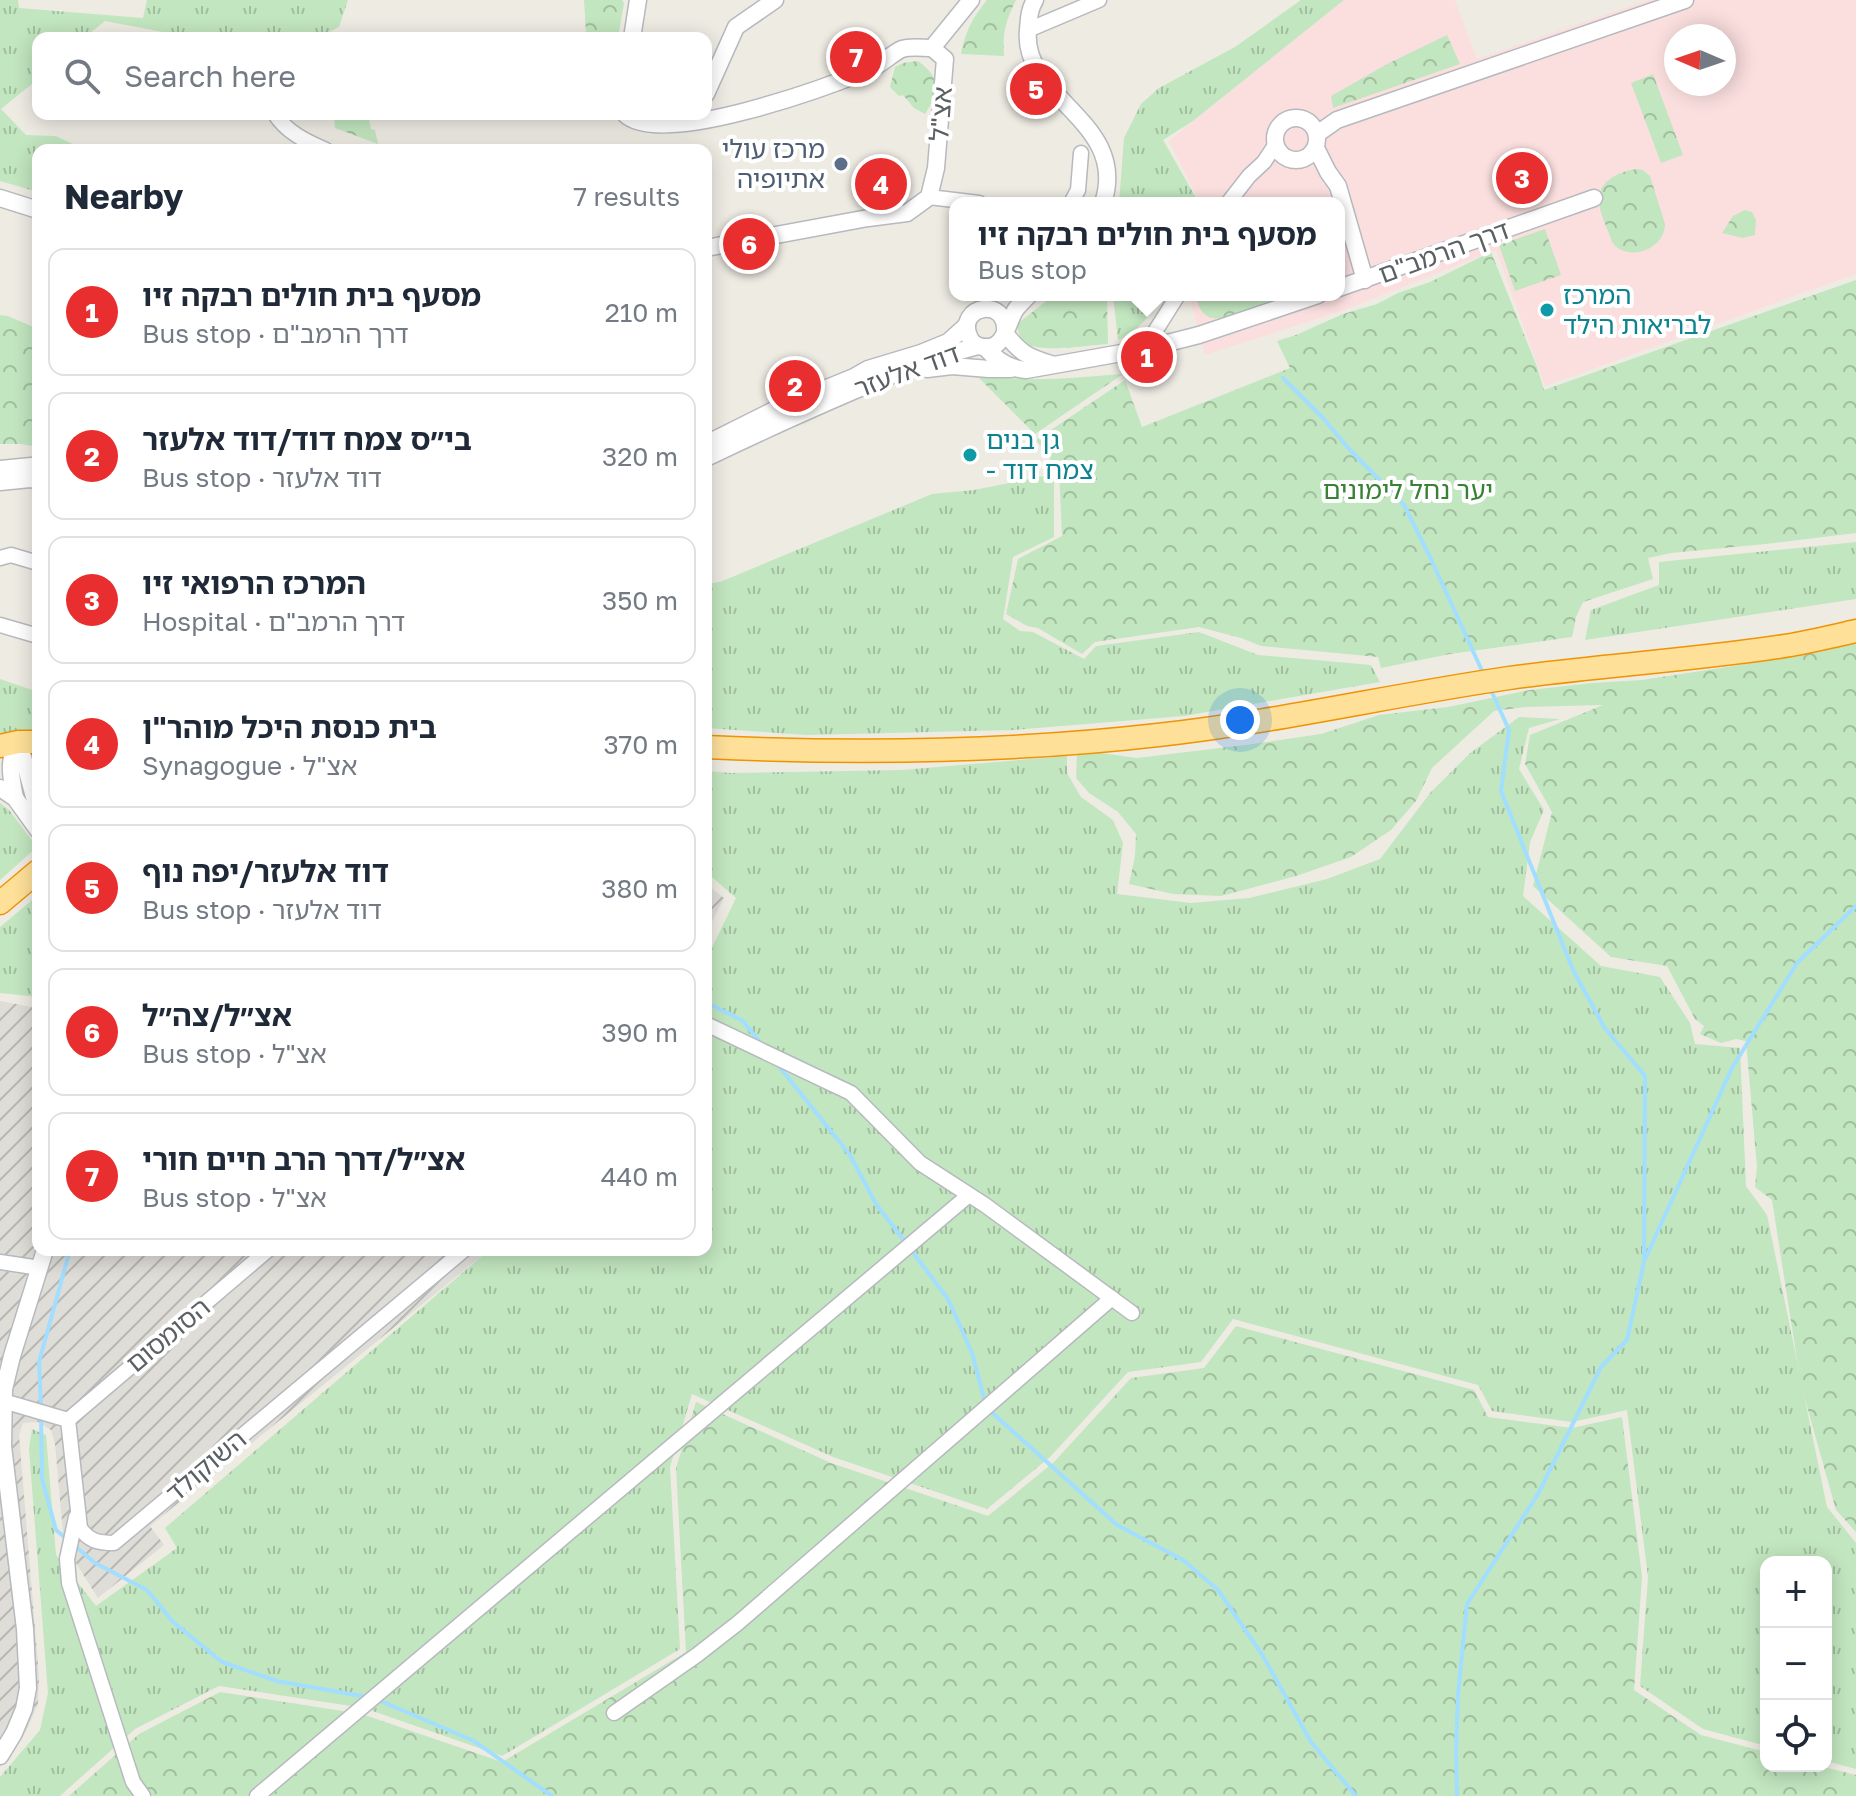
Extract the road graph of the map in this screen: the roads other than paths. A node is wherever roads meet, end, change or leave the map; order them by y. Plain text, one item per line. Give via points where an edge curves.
1 (627, 0) edge
2 (638, 0) edge
3 (775, 0) edge
4 (971, 0) edge
5 (1035, 0) edge
6 (1099, 0) edge
7 (1685, 0) edge
8 (1028, 30) junction
9 (623, 32) edge
10 (633, 32) edge
11 (932, 48) junction
12 (712, 81) edge
13 (712, 115) edge
14 (279, 120) edge
15 (634, 120) edge
16 (642, 120) edge
17 (684, 120) edge
18 (656, 125) junction
19 (1311, 141) junction
20 (305, 144) edge
21 (1278, 149) junction
22 (1081, 153) dead end
23 (929, 197) junction
24 (1074, 197) edge
25 (1104, 197) edge
26 (1233, 197) edge
27 (1339, 197) edge
28 (0, 198) edge
29 (1594, 198) dead end
30 (949, 199) edge
31 (32, 208) edge
32 (712, 247) edge
33 (1345, 264) edge
34 (1347, 286) edge
35 (1010, 301) edge
36 (1023, 301) edge
37 (1174, 301) edge
38 (1299, 301) edge
39 (990, 309) junction
40 (967, 325) junction
41 (1005, 333) junction
42 (982, 347) junction
43 (1144, 349) junction
44 (1056, 366) junction
45 (1014, 369) junction
46 (875, 382) junction
47 (712, 441) edge
48 (712, 455) edge
49 (32, 466) edge
50 (0, 469) edge
51 (32, 479) edge
52 (0, 482) edge
53 (0, 558) edge
54 (32, 561) edge
55 (0, 625) edge
56 (1856, 631) edge
57 (32, 634) edge
58 (712, 747) edge
59 (18, 752) edge
60 (32, 774) edge
61 (0, 788) edge
62 (15, 798) junction
63 (32, 822) edge
64 (32, 876) edge
65 (3, 900) edge
66 (712, 1029) edge
67 (969, 1195) junction
68 (43, 1256) edge
69 (261, 1256) edge
70 (457, 1256) edge
71 (0, 1262) edge
72 (40, 1268) junction
73 (1112, 1298) junction
74 (1132, 1313) dead end
75 (3, 1401) junction
76 (68, 1420) junction
77 (77, 1513) junction
78 (614, 1713) dead end
79 (0, 1756) edge
80 (143, 1796) edge
81 (257, 1796) edge

1 - 9 street
2 - 10 street
3 - 12 street via 736,27
4 - 11 street
5 - 8 street
6 - 8 street
7 - 19 street via 1337,120
8 - 25 street via 1034,67 1103,152 1108,173
11 - 13 street, אצ"ל via 903,48 874,68 761,107
11 - 23 street, אצ"ל via 945,59
14 - 20 street
15 - 18 street, אצ"ל
16 - 18 street
17 - 18 street, אצ"ל
19 - 21 street via 1292,160
19 - 21 street via 1295,118 1277,130
19 - 27 street via 1338,186
21 - 26 street
22 - 24 street
23 - 30 street
23 - 32 street via 907,213
28 - 31 street
29 - 34 street, דרך הרמב"ם
33 - 34 street
35 - 39 street
36 - 41 street
37 - 43 street
38 - 43 street
39 - 40 street via 972,314
39 - 41 street via 1002,316
40 - 42 street via 970,339
40 - 47 street, דוד אלעזר via 948,342 868,369
41 - 42 street via 997,344
41 - 44 street via 1027,357
42 - 45 street
42 - 46 street, דוד אלעזר via 953,352
43 - 44 street
44 - 45 street
45 - 46 street via 952,366
46 - 48 street, דוד אלעזר
49 - 50 street
51 - 52 street
53 - 54 street via 11,555
55 - 57 street
56 - 58 highway via 1791,645 1509,678 1158,735 905,750
59 - 60 street
59 - 62 street
61 - 62 street
62 - 63 street
64 - 65 highway
66 - 67 street via 851,1093 920,1163
67 - 73 street
67 - 81 street
68 - 72 street
69 - 76 street, הסומסום
70 - 77 street, השוקולד via 114,1543 86,1537
71 - 72 street
72 - 75 street
73 - 74 street
73 - 78 street via 738,1623
75 - 76 street
75 - 79 street via 28,1688 24,1709
76 - 77 street
77 - 80 street via 67,1559 69,1583 133,1782

